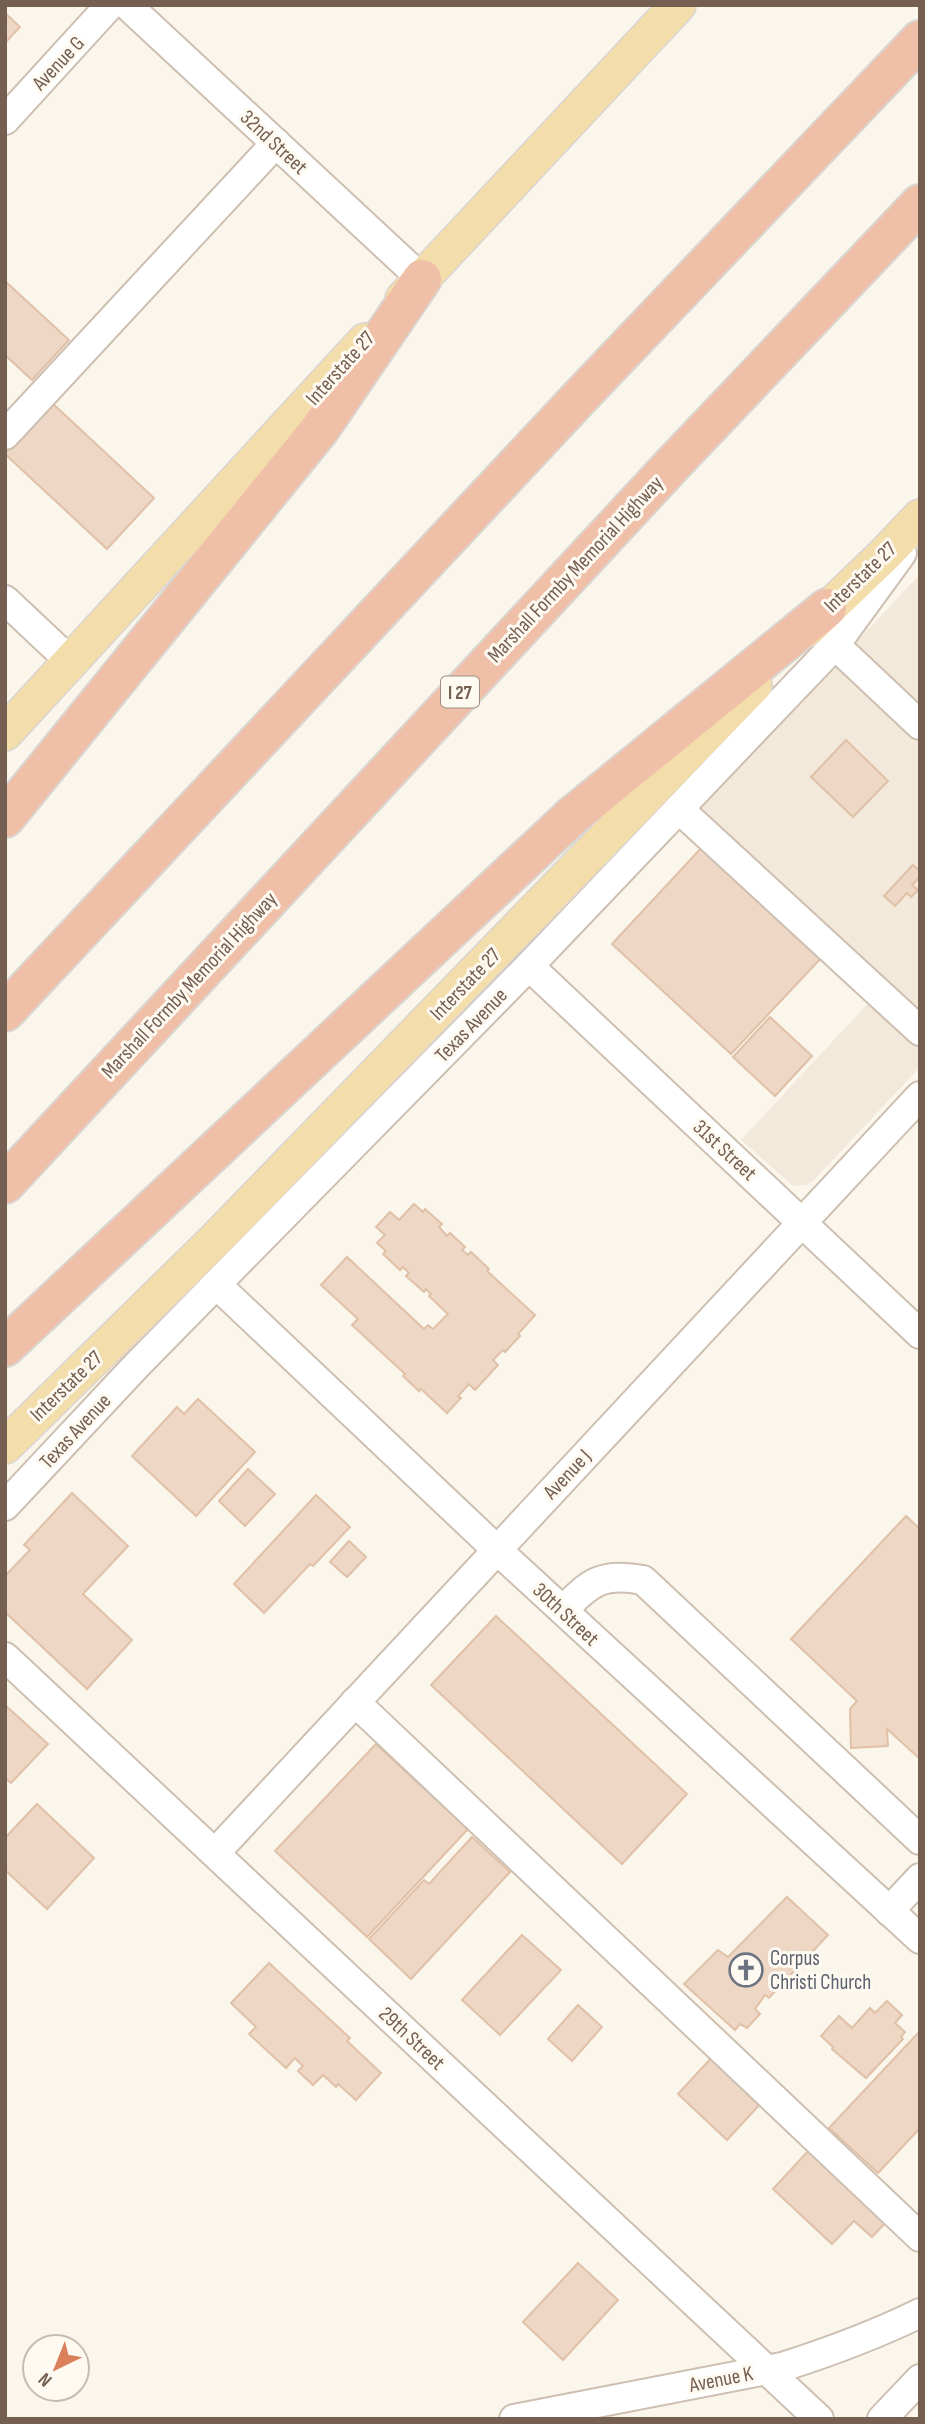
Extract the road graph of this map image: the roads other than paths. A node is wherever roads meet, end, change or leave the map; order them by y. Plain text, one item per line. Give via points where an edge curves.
1 (110, 5) edge
2 (127, 5) edge
3 (678, 5) edge
4 (920, 40) edge
5 (5, 120) edge
6 (276, 143) junction
7 (920, 204) edge
8 (422, 279) junction
9 (5, 435) edge
10 (920, 517) edge
11 (920, 530) edge
12 (5, 600) edge
13 (831, 627) junction
14 (71, 662) junction
15 (920, 725) edge
16 (5, 733) edge
17 (678, 809) junction
18 (5, 817) edge
19 (529, 966) junction
20 (5, 1012) edge
21 (920, 1031) edge
22 (920, 1096) edge
23 (5, 1184) edge
24 (802, 1223) junction
25 (205, 1250) junction
26 (217, 1285) junction
27 (920, 1334) edge
28 (5, 1347) edge
29 (5, 1446) edge
30 (5, 1451) edge
31 (5, 1506) edge
32 (496, 1549) junction
33 (563, 1610) junction
34 (5, 1657) edge
35 (355, 1702) junction
36 (920, 1840) edge
37 (215, 1853) junction
38 (920, 1878) edge
39 (889, 1910) junction
40 (920, 1939) edge
41 (920, 2237) edge
42 (920, 2313) edge
43 (767, 2370) junction
44 (920, 2379) edge
45 (514, 2419) edge
46 (819, 2419) edge
47 (882, 2419) edge

1 - 5 street, Avenue G
2 - 6 street, 32nd Street
3 - 8 main road, Interstate 27
4 - 20 highway
6 - 8 street, 32nd Street
6 - 9 street
7 - 23 highway, Marshall Formby Memorial Highway / I 27
8 - 14 main road, Interstate 27
8 - 18 highway via 320,429
10 - 13 main road, Interstate 27 via 884,555
11 - 13 street, Texas Avenue
12 - 14 street
13 - 15 street
13 - 17 street, Texas Avenue
13 - 25 main road, Interstate 27
13 - 28 highway via 572,816
14 - 16 main road, Interstate 27
17 - 19 street, Texas Avenue
17 - 21 street
19 - 24 street, 31st Street
19 - 26 street, Texas Avenue
22 - 24 street, Avenue J
24 - 27 street, 31st Street
24 - 32 street, Avenue J
25 - 29 main road, Interstate 27
25 - 30 street
26 - 31 street, Texas Avenue
26 - 32 street, 30th Street
32 - 33 street, 30th Street
32 - 35 street, Avenue J
33 - 36 street via 599,1580 643,1580
33 - 39 street, 30th Street
34 - 37 street, 29th Street
35 - 37 street, Avenue J
35 - 41 street
37 - 43 street, 29th Street
38 - 39 street
39 - 40 street, 30th Street
42 - 43 street, Avenue K via 823,2354
43 - 45 street, Avenue K
43 - 46 street, 29th Street
44 - 47 street

